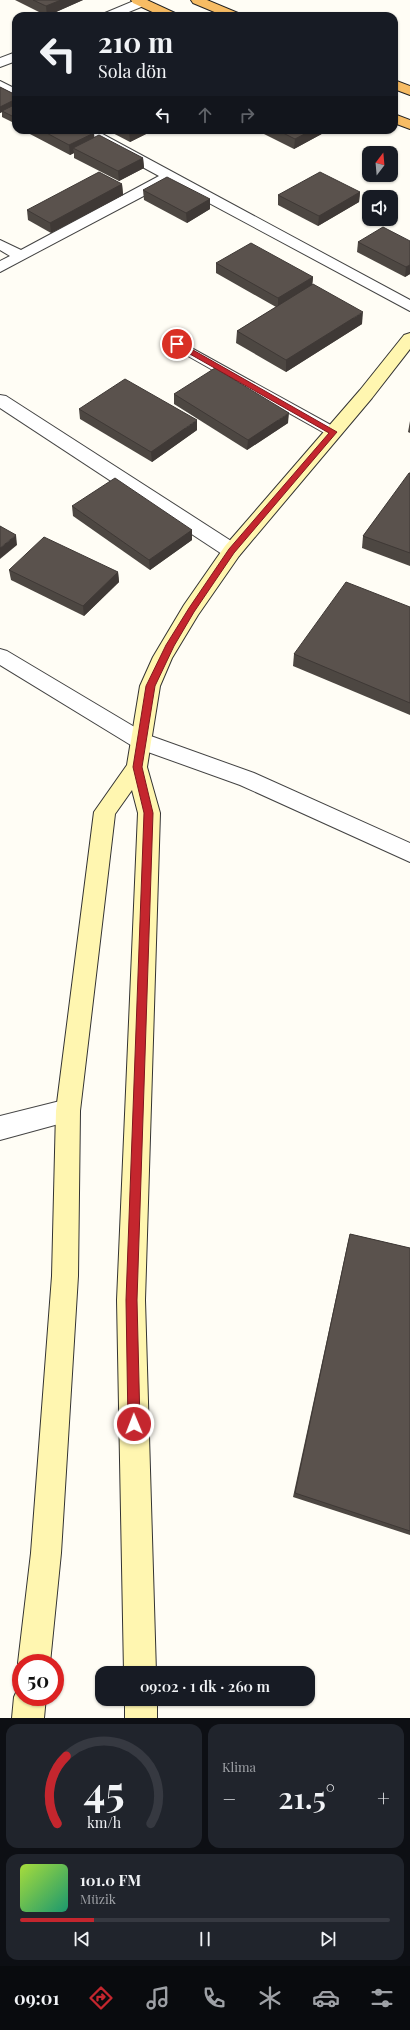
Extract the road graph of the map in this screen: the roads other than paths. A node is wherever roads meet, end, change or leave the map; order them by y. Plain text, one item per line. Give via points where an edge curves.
1 (197, 0) edge
2 (140, 1) edge
3 (117, 12) edge
4 (163, 12) edge
5 (225, 12) edge
6 (12, 58) edge
7 (0, 63) edge
8 (0, 85) edge
9 (398, 86) edge
10 (410, 91) edge
11 (12, 92) edge
12 (398, 120) edge
13 (410, 125) edge
14 (92, 134) edge
15 (171, 176) junction
16 (0, 244) edge
17 (21, 256) junction
18 (0, 267) edge
19 (410, 306) edge
20 (410, 338) edge
21 (177, 344) dead end
22 (0, 400) edge
23 (333, 432) junction
24 (232, 551) junction
25 (0, 656) edge
26 (141, 741) junction
27 (137, 767) junction
28 (410, 853) edge
29 (68, 1111) junction
30 (0, 1128) edge
31 (35, 1654) edge
32 (140, 1666) edge
33 (29, 1706) edge
34 (141, 1706) edge
35 (28, 1718) edge
36 (141, 1718) edge

1 - 5 highway
2 - 3 street
2 - 4 highway
6 - 7 street
8 - 11 street
9 - 10 highway
12 - 13 highway
14 - 15 street
15 - 17 street
15 - 19 street
16 - 17 street
17 - 18 street
20 - 23 main road
21 - 23 lane
22 - 24 street
23 - 24 main road
24 - 26 main road via 191,610 163,657 150,686
25 - 26 street
26 - 27 main road
26 - 28 street via 247,779
27 - 29 main road via 105,812
27 - 32 main road via 149,813 131,1300
29 - 30 street
29 - 31 main road via 66,1276 46,1553
33 - 35 main road
34 - 36 main road

